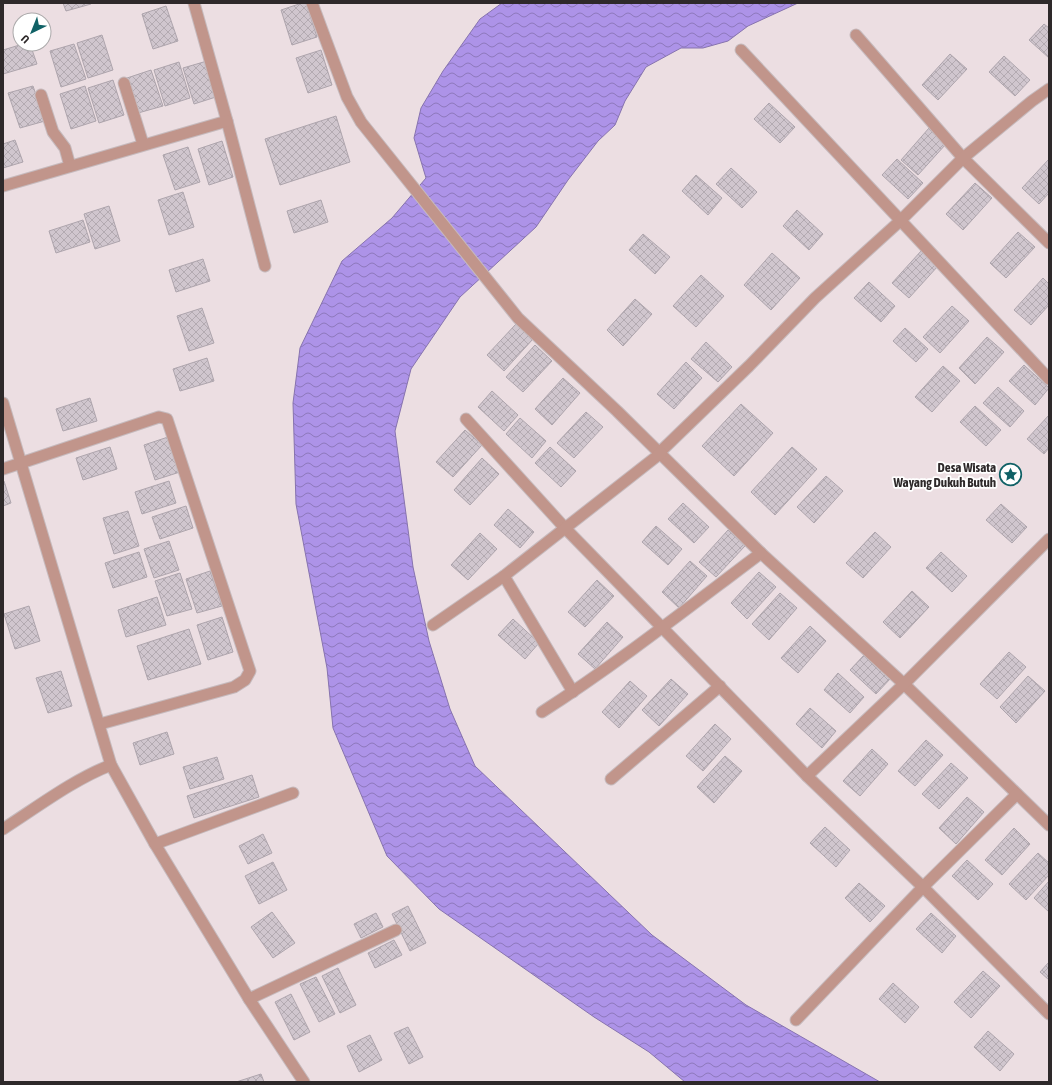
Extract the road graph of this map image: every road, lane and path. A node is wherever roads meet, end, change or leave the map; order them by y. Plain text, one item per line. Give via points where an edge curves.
1 (194, 3) edge
2 (312, 3) edge
3 (856, 35) dead end
4 (741, 50) dead end
5 (124, 82) dead end
6 (1049, 89) edge
7 (42, 95) dead end
8 (227, 121) junction
9 (143, 144) junction
10 (963, 158) junction
11 (70, 166) junction
12 (3, 186) edge
13 (900, 220) junction
14 (1049, 243) edge
15 (265, 266) dead end
16 (1049, 379) edge
17 (3, 403) edge
18 (466, 419) dead end
19 (660, 453) junction
20 (22, 463) junction
21 (3, 469) edge
22 (564, 527) junction
23 (1049, 539) edge
24 (761, 553) junction
25 (504, 576) junction
26 (433, 625) dead end
27 (662, 628) junction
28 (904, 684) junction
29 (720, 686) junction
30 (573, 692) junction
31 (542, 712) dead end
32 (100, 724) junction
33 (111, 765) junction
34 (807, 776) junction
35 (611, 780) dead end
36 (292, 794) dead end
37 (1017, 794) junction
38 (1049, 825) edge
39 (3, 829) edge
40 (155, 844) junction
41 (923, 887) junction
42 (396, 930) dead end
43 (249, 999) junction
44 (1049, 1014) edge
45 (796, 1020) dead end
46 (304, 1082) edge

1 - 8 street
2 - 19 street via 347,97 361,122 518,318
3 - 10 street
4 - 13 street
5 - 9 street
6 - 10 street
7 - 11 street via 53,132 65,148
8 - 9 street
8 - 15 street
9 - 11 street
10 - 13 street
10 - 14 street
11 - 12 street
13 - 16 street
13 - 19 street via 815,298
17 - 20 street
18 - 22 street
19 - 22 street
19 - 24 street
20 - 21 street
20 - 32 street
20 - 32 street via 159,417 167,419 250,672 245,680 234,687
22 - 25 street
22 - 27 street
23 - 28 street
24 - 27 street
24 - 28 street
25 - 26 street
25 - 30 street
27 - 29 street
27 - 30 street
28 - 34 street
28 - 37 street
29 - 34 street
29 - 35 street
30 - 31 street
32 - 33 street
33 - 39 street via 77,782
33 - 40 street
34 - 41 street
36 - 40 street
37 - 38 street
37 - 41 street
40 - 43 street
41 - 44 street
41 - 45 street
42 - 43 street
43 - 46 street

